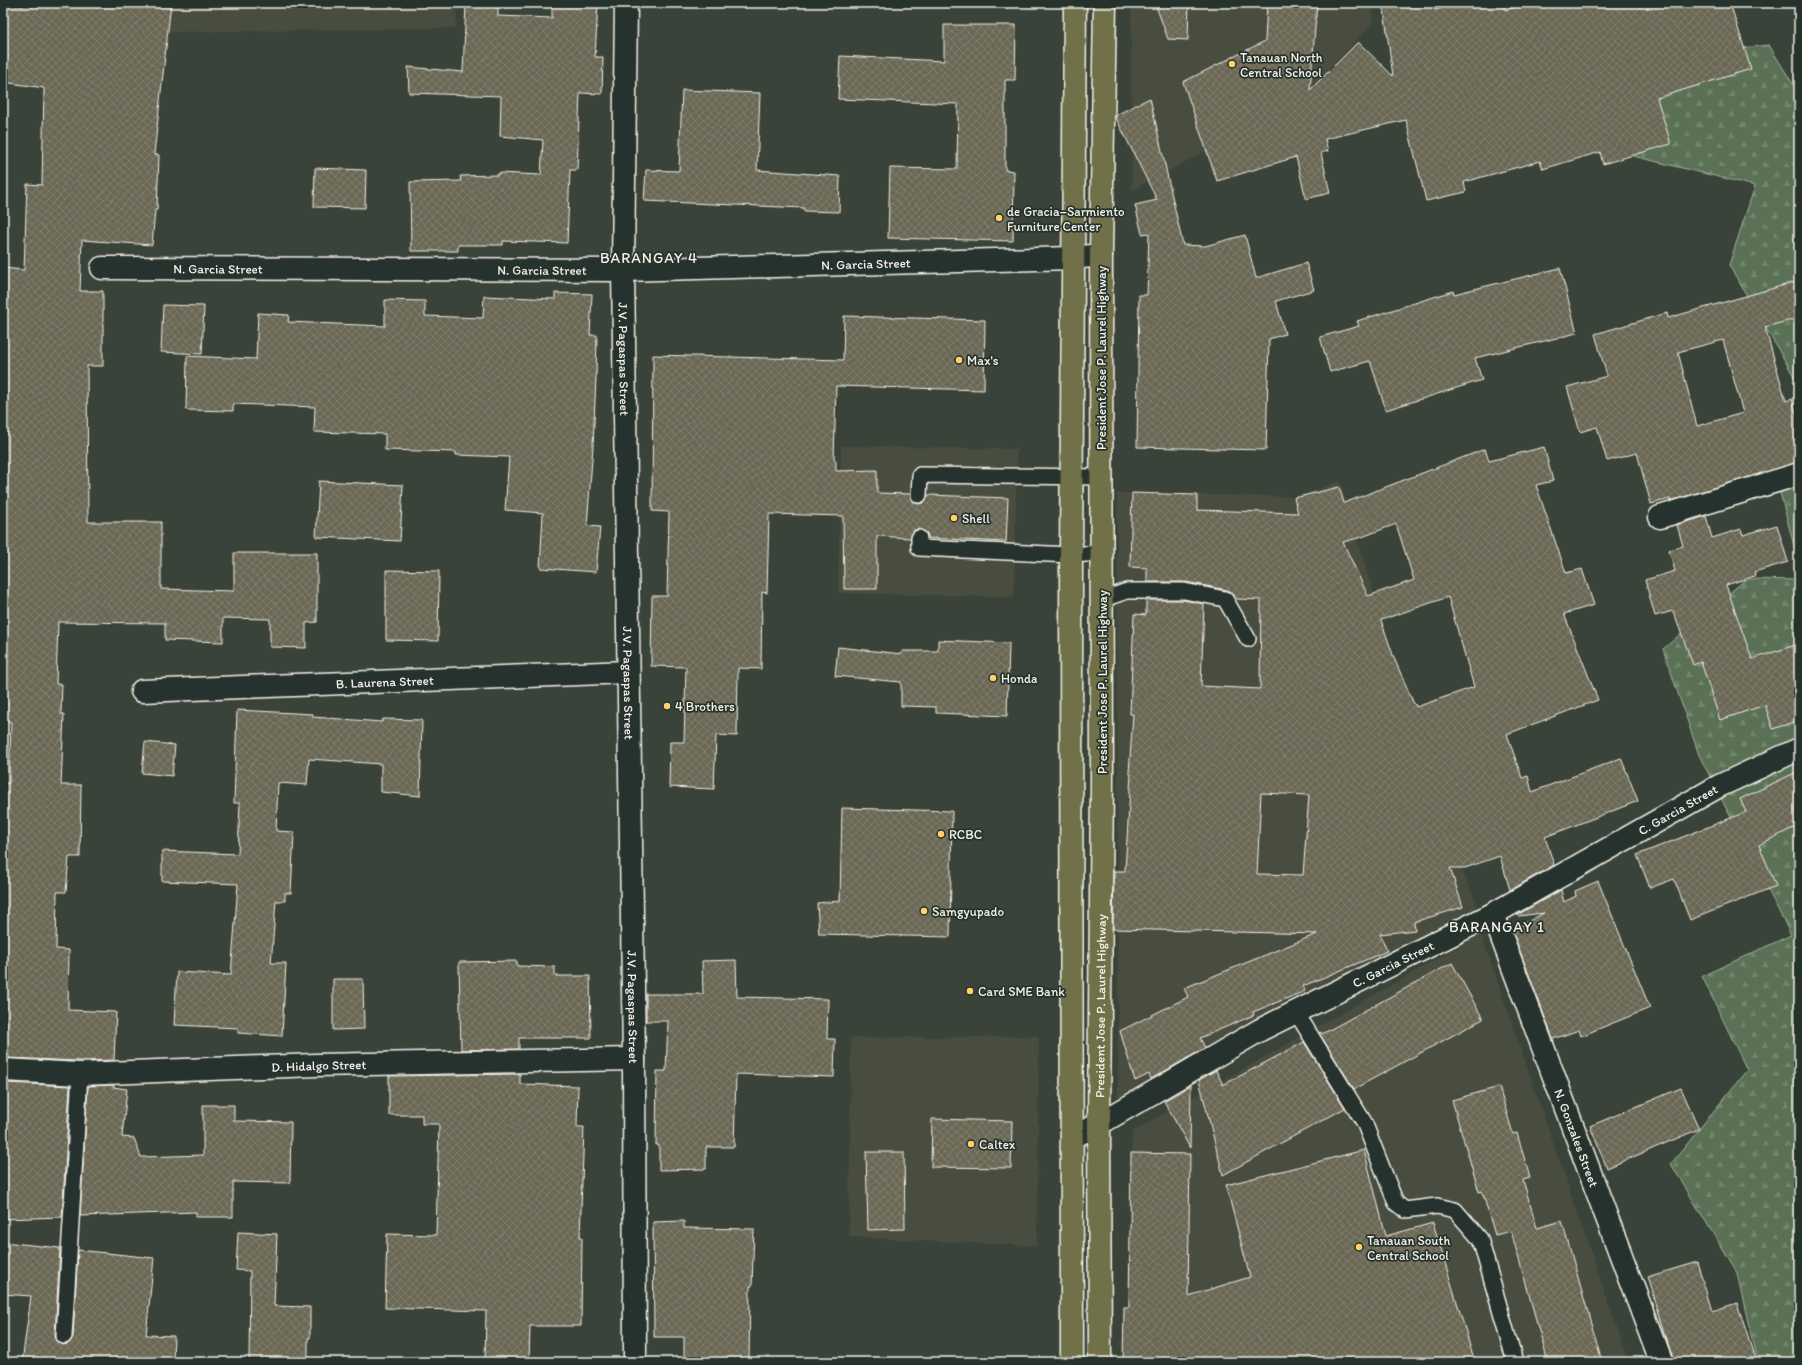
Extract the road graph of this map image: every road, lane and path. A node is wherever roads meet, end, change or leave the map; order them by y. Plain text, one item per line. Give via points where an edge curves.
1 (626, 3) edge
2 (1075, 3) edge
3 (1105, 3) edge
4 (1101, 255) junction
5 (1072, 258) junction
6 (102, 268) dead end
7 (623, 270) junction
8 (1799, 474) edge
9 (1072, 476) junction
10 (1100, 477) junction
11 (920, 495) dead end
12 (1660, 517) dead end
13 (919, 538) dead end
14 (1101, 553) junction
15 (1071, 555) junction
16 (1101, 600) junction
17 (1248, 639) dead end
18 (628, 672) junction
19 (142, 690) dead end
20 (1799, 749) edge
21 (1493, 914) junction
22 (1296, 1012) junction
23 (634, 1059) junction
24 (3, 1070) edge
25 (80, 1074) junction
26 (1099, 1124) junction
27 (1073, 1137) junction
28 (64, 1336) dead end
29 (635, 1362) edge
30 (1072, 1362) edge
31 (1100, 1362) edge
32 (1515, 1362) edge
33 (1661, 1362) edge

1 - 7 street, J.V. Pagaspas Street
2 - 5 highway, President Jose P. Laurel Highway
3 - 4 highway, President Jose P. Laurel Highway
4 - 5 street, N. Garcia Street
4 - 10 highway, President Jose P. Laurel Highway
5 - 7 street, N. Garcia Street
5 - 9 highway, President Jose P. Laurel Highway
6 - 7 street, N. Garcia Street
7 - 18 street, J.V. Pagaspas Street
8 - 12 street
9 - 10 lane
9 - 11 lane via 920,475
9 - 15 highway, President Jose P. Laurel Highway
10 - 14 highway, President Jose P. Laurel Highway
13 - 15 lane via 919,548
14 - 15 lane
14 - 16 highway, President Jose P. Laurel Highway
15 - 27 highway, President Jose P. Laurel Highway
16 - 17 lane via 1127,591 1184,591 1225,600
16 - 26 highway, President Jose P. Laurel Highway
18 - 19 street, B. Laurena Street
18 - 23 street, J.V. Pagaspas Street
20 - 21 street, C. Garcia Street via 1719,786
21 - 22 street, C. Garcia Street
21 - 33 street, N. Gonzales Street
22 - 26 street, C. Garcia Street via 1260,1030
22 - 32 lane via 1364,1122 1396,1203 1405,1210 1437,1206 1455,1210 1480,1239
23 - 25 street, D. Hidalgo Street via 316,1065
23 - 29 street, J.V. Pagaspas Street
24 - 25 street, D. Hidalgo Street
25 - 28 lane
26 - 27 street, C. Garcia Street
26 - 31 highway, President Jose P. Laurel Highway
27 - 30 highway, President Jose P. Laurel Highway

